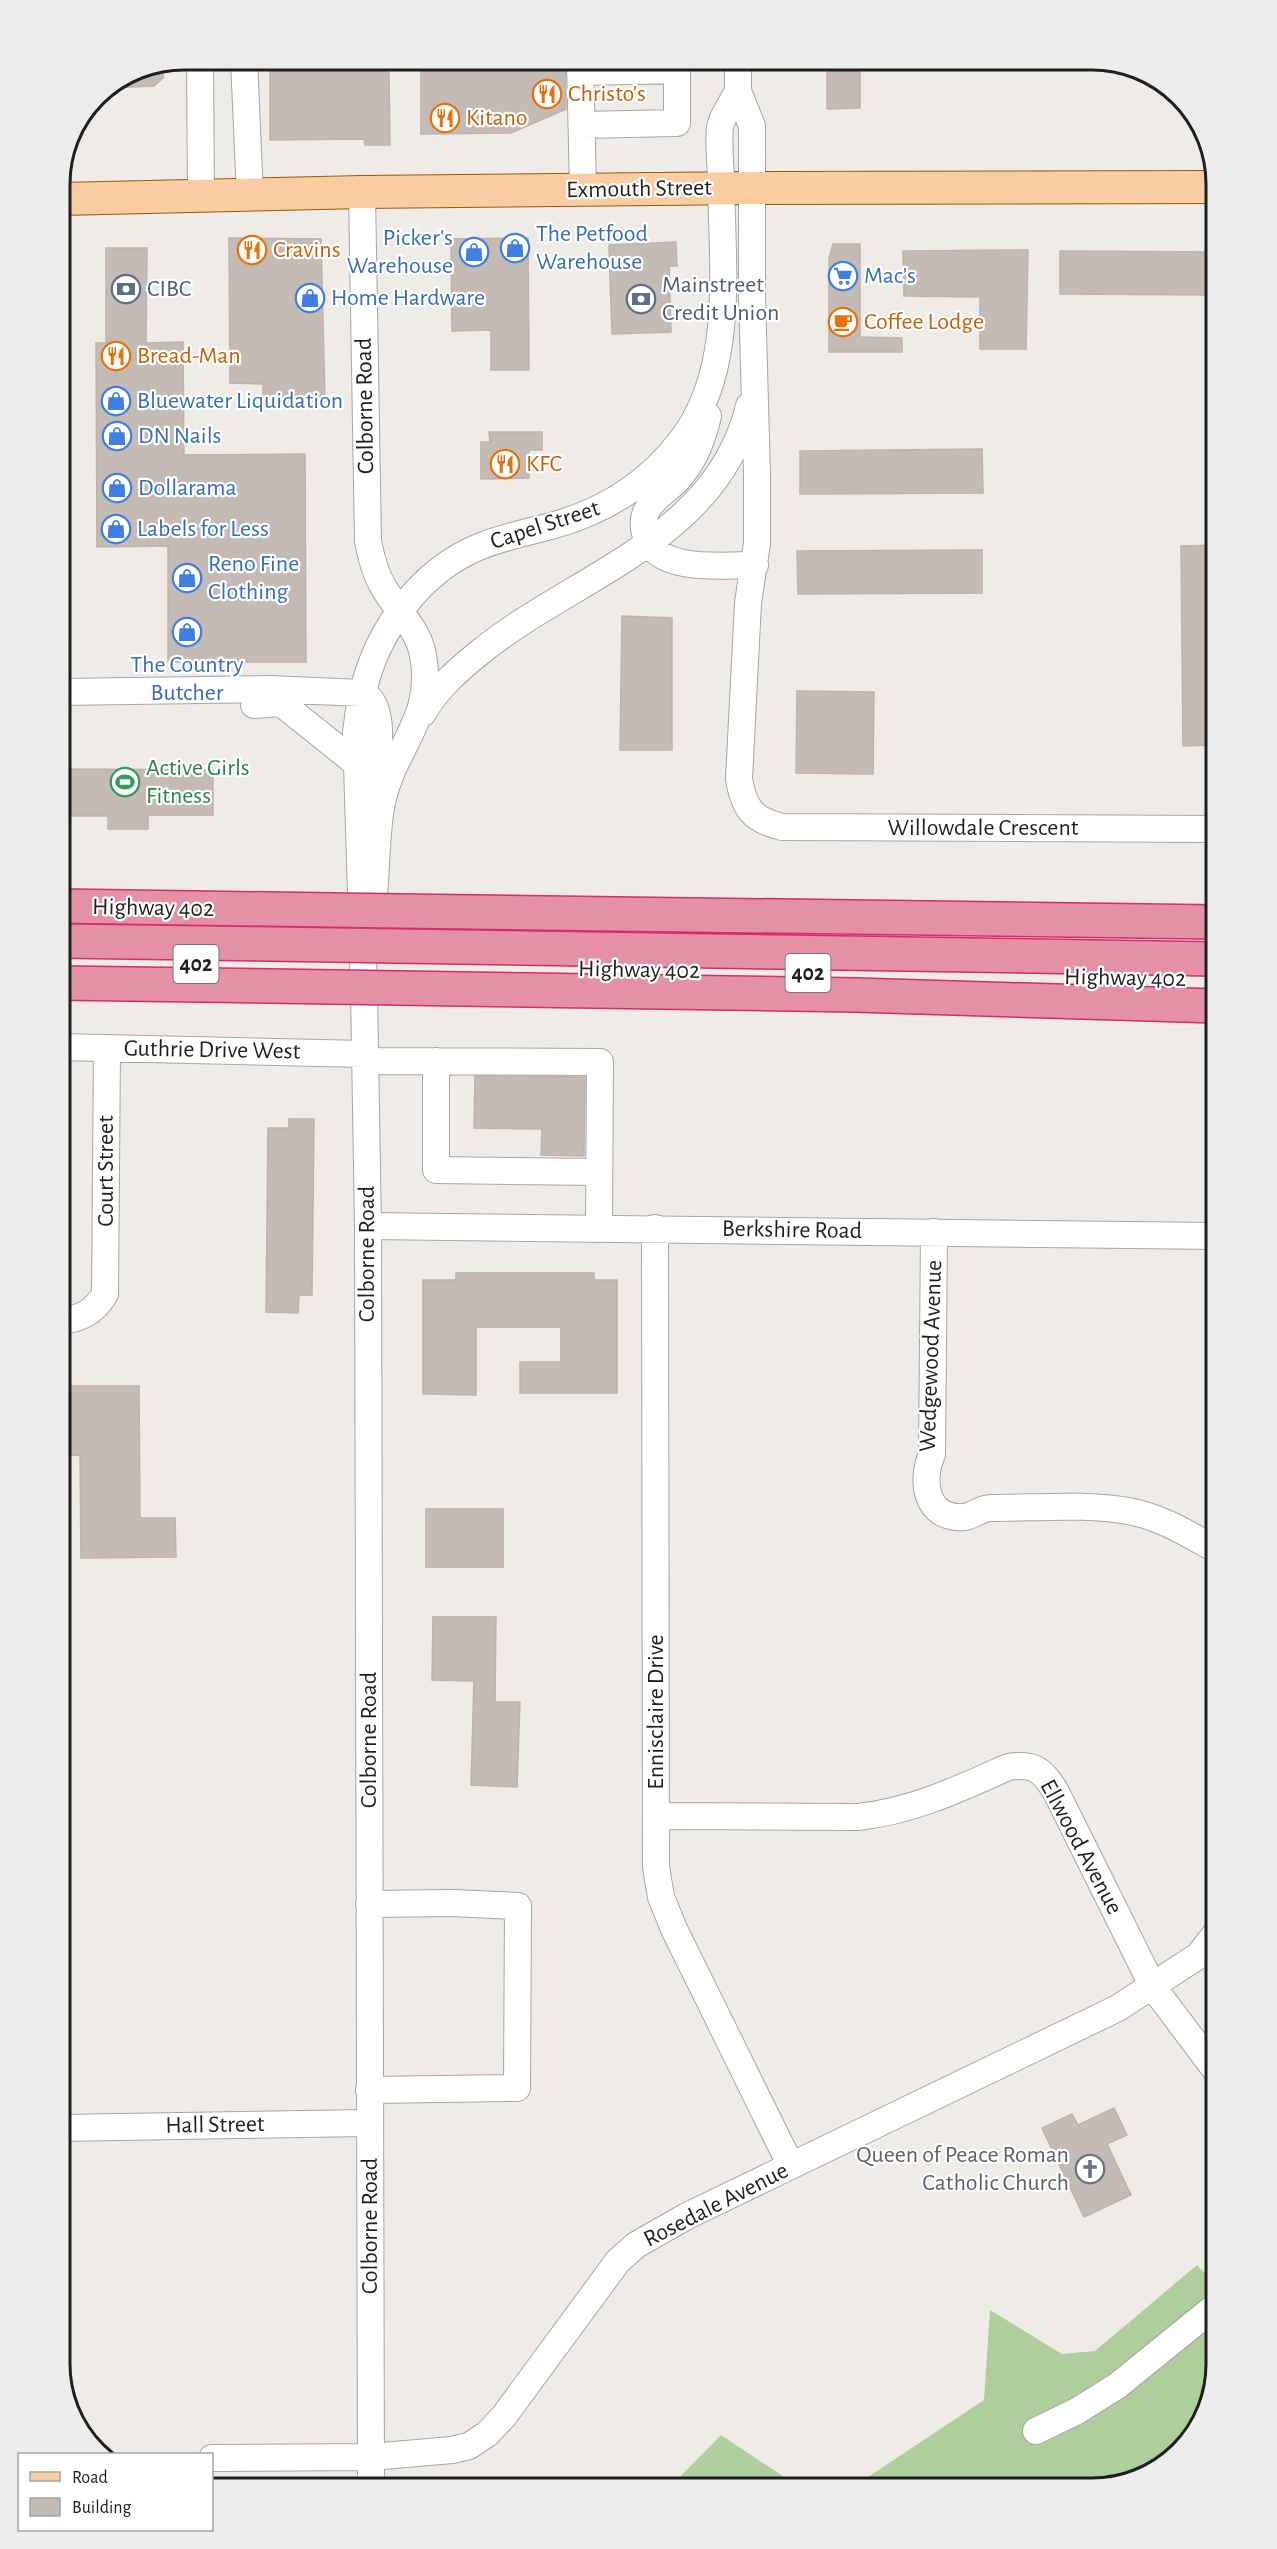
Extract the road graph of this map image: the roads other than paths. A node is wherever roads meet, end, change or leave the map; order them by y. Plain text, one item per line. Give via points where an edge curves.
1 (200, 70) edge
2 (244, 70) edge
3 (580, 70) edge
4 (677, 71) edge
5 (738, 71) edge
6 (738, 91) junction
7 (582, 125) junction
8 (1206, 187) edge
9 (721, 188) junction
10 (753, 188) junction
11 (583, 190) junction
12 (362, 192) junction
13 (250, 195) junction
14 (201, 196) junction
15 (71, 199) edge
16 (714, 368) junction
17 (753, 385) junction
18 (368, 541) junction
19 (649, 544) junction
20 (755, 565) junction
21 (400, 611) junction
22 (374, 660) junction
23 (71, 692) edge
24 (362, 693) junction
25 (71, 707) edge
26 (415, 727) junction
27 (356, 763) junction
28 (753, 812) joint
29 (380, 822) junction
30 (1206, 829) edge
31 (71, 906) edge
32 (1206, 922) edge
33 (71, 942) edge
34 (1206, 959) edge
35 (71, 962) edge
36 (399, 967) junction
37 (341, 972) junction
38 (1206, 979) edge
39 (71, 983) edge
40 (1206, 1006) edge
41 (71, 1047) edge
42 (107, 1048) junction
43 (364, 1057) junction
44 (436, 1061) junction
45 (599, 1172) junction
46 (368, 1226) junction
47 (599, 1227) junction
48 (655, 1228) junction
49 (934, 1232) junction
50 (1206, 1236) edge
51 (70, 1320) edge
52 (1206, 1544) edge
53 (657, 1816) junction
54 (369, 1904) junction
55 (1206, 1946) edge
56 (1153, 1987) junction
57 (1206, 2057) edge
58 (369, 2090) junction
59 (369, 2123) junction
60 (70, 2128) edge
61 (791, 2166) junction
62 (1206, 2314) edge
63 (1036, 2431) dead end
64 (371, 2457) junction
65 (213, 2458) edge
66 (371, 2478) edge

1 - 14 street
2 - 13 street
3 - 7 street
4 - 7 street via 677,123
5 - 6 street, Capel Street
6 - 9 street, Capel Street via 720,125
6 - 10 street, Capel Street via 752,126
7 - 11 street
8 - 10 main road, Exmouth Street
9 - 10 main road, Exmouth Street
9 - 11 main road, Exmouth Street
9 - 16 street, Capel Street via 722,290
10 - 17 street, Capel Street
11 - 12 main road, Exmouth Street
12 - 13 main road, Exmouth Street
12 - 18 street, Colborne Road
13 - 14 main road, Exmouth Street
14 - 15 main road, Exmouth Street
16 - 19 street, Capel Street via 709,413 697,453 643,518
16 - 21 street, Capel Street via 704,399 683,439 666,460 626,494 580,517 462,554 426,581
17 - 19 street, Capel Street via 741,433 721,468 702,495
17 - 20 street, Capel Street
18 - 21 street, Colborne Road via 380,581
18 - 22 street via 372,575 385,611
19 - 20 street via 669,560
19 - 26 street, Capel Street via 492,643 443,685
20 - 28 street, Capel Street via 748,603 739,779 743,800
21 - 22 street, Colborne Road
21 - 26 street, Colborne Road via 415,632 423,656 425,694
22 - 24 street, Colborne Road
23 - 24 street via 269,689
24 - 27 street, Colborne Road
24 - 29 street via 372,699 378,718 376,785
25 - 27 street via 138,704 219,708 281,703
26 - 29 street, Colborne Road via 389,779
27 - 37 street, Colborne Road
28 - 30 street, Willowdale Crescent via 764,823 782,827
29 - 37 street, Colborne Road
31 - 32 highway, Highway 402, bridge
33 - 37 highway
34 - 36 highway
35 - 37 highway, Highway 402 / 402
36 - 37 highway, Highway 402 / 402
36 - 38 highway, Highway 402 / 402
36 - 40 highway via 844,995
37 - 39 highway
37 - 43 street, Colborne Road
41 - 42 street, Guthrie Drive West
42 - 43 street, Guthrie Drive West
42 - 51 street, Court Street via 105,1294 83,1318
43 - 44 street, Guthrie Drive West
43 - 46 street, Colborne Road
44 - 45 street via 436,1170
44 - 45 street, Guthrie Drive West via 600,1062
45 - 47 street
46 - 47 street, Berkshire Road
46 - 54 street, Colborne Road
47 - 48 street, Berkshire Road
48 - 49 street, Berkshire Road
48 - 53 street, Ennisclaire Drive
49 - 50 street, Berkshire Road
49 - 52 street, Wedgewood Avenue via 932,1454 925,1481 935,1506 962,1517 982,1508 1134,1512
53 - 56 street, Ellwood Avenue via 878,1815 925,1803 1008,1767 1031,1767 1041,1771 1056,1792
53 - 61 street, Ennisclaire Drive via 656,1867 667,1912
54 - 58 street, Colborne Road
54 - 58 street via 518,1906 517,2088
55 - 56 street, Rosedale Avenue via 1198,1956
56 - 57 street, Ellwood Avenue
56 - 61 street, Rosedale Avenue via 1119,2008
58 - 59 street, Colborne Road
59 - 60 street, Hall Street
59 - 64 street, Colborne Road
61 - 64 street, Rosedale Avenue via 687,2216 631,2249 610,2271 487,2434 469,2446 452,2450
62 - 63 street via 1117,2386
64 - 65 street, Rosedale Avenue
64 - 66 street, Colborne Road

